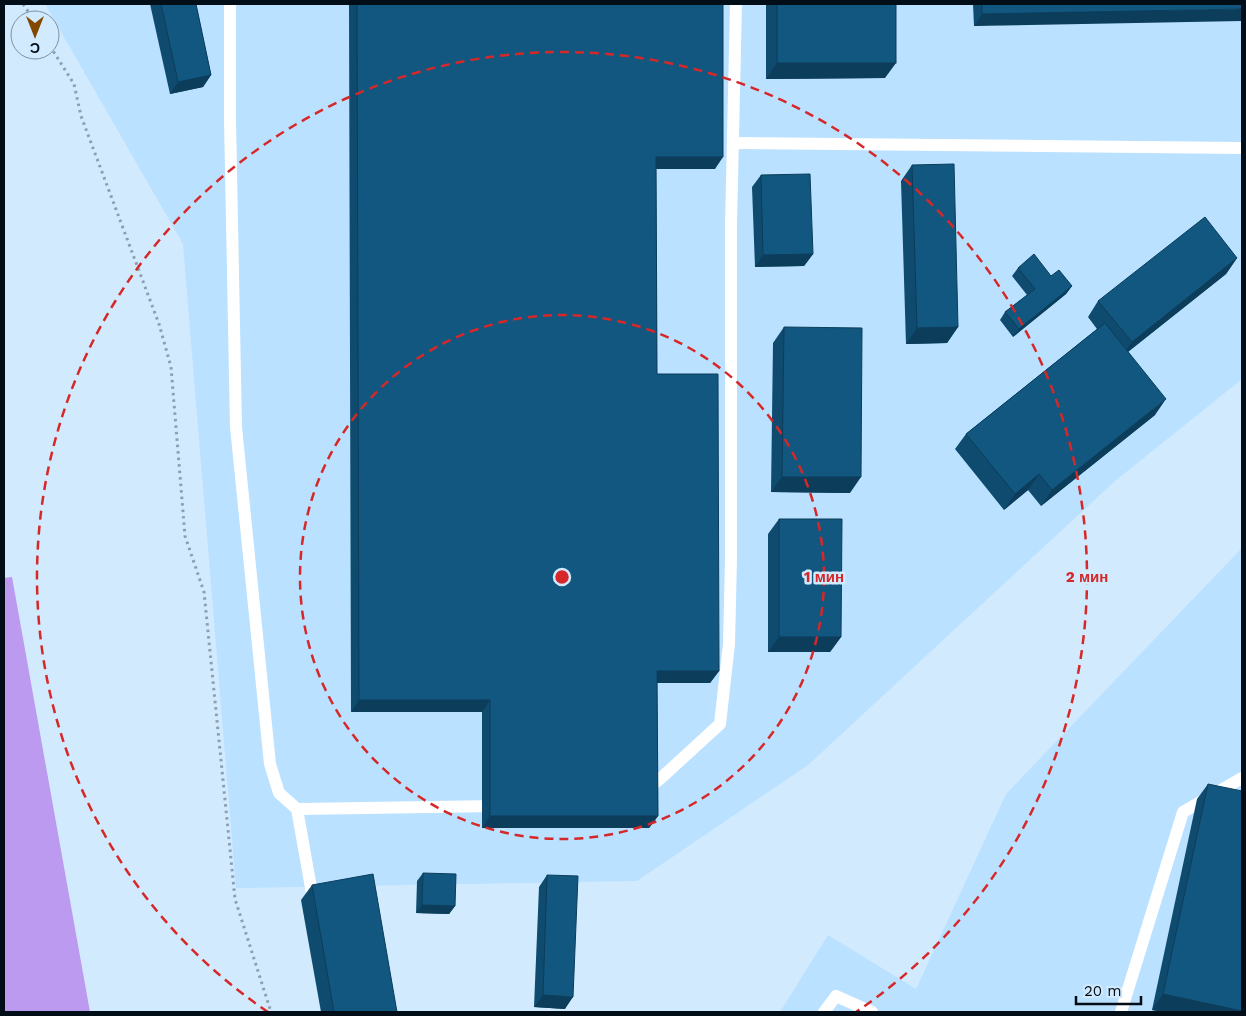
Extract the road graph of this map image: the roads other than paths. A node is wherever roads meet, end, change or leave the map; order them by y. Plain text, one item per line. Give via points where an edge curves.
1 (230, 4) edge
2 (736, 4) edge
3 (733, 143) junction
4 (1242, 148) edge
5 (1242, 778) edge
6 (635, 798) edge
7 (514, 806) edge
8 (297, 810) junction
9 (313, 899) edge
10 (824, 1012) edge
11 (872, 1012) edge
12 (1122, 1012) edge

1 - 8 lane via 236,427 270,764 279,793
2 - 3 lane
3 - 4 lane
3 - 6 lane via 731,559 729,644 720,724
5 - 12 lane via 1183,812
7 - 8 lane
8 - 9 lane
10 - 11 lane via 836,996

